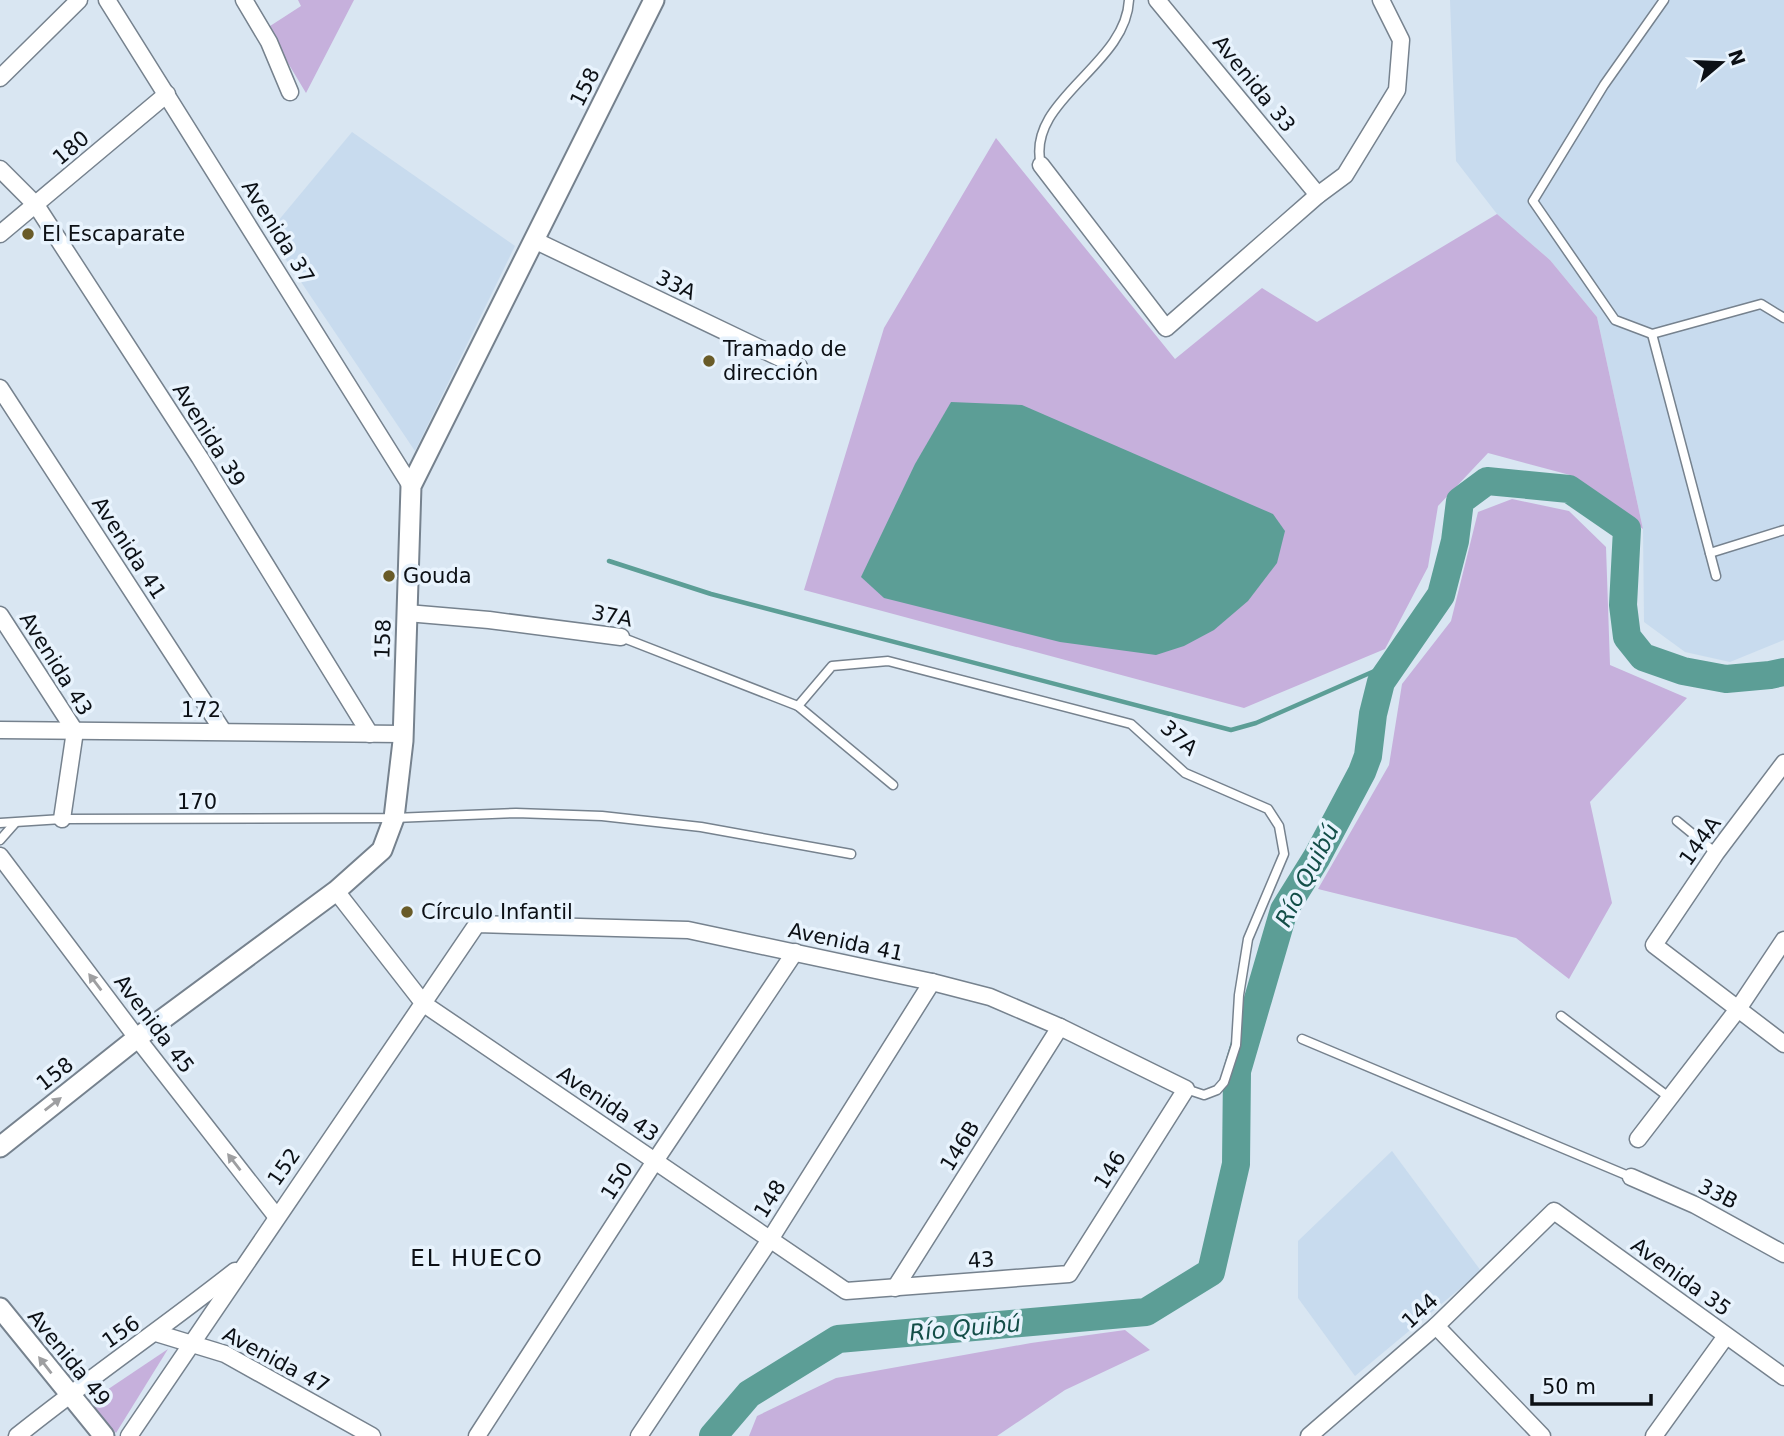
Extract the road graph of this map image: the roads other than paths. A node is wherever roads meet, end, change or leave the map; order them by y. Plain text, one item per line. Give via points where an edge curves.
1 (79, 0) edge
2 (107, 0) edge
3 (244, 0) edge
4 (654, 0) edge
5 (1129, 0) edge
6 (1157, 0) edge
7 (1381, 0) edge
8 (1664, 0) edge
9 (0, 78) edge
10 (290, 92) dead end
11 (167, 94) junction
12 (1041, 166) joint
13 (0, 169) edge
14 (1318, 195) junction
15 (36, 205) junction
16 (0, 234) edge
17 (534, 240) junction
18 (1784, 318) edge
19 (1653, 334) junction
20 (799, 367) dead end
21 (0, 388) edge
22 (411, 486) junction
23 (1784, 530) edge
24 (1710, 552) junction
25 (1716, 576) dead end
26 (407, 613) junction
27 (0, 615) edge
28 (621, 637) joint
29 (798, 706) junction
30 (0, 730) edge
31 (75, 731) junction
32 (223, 731) junction
33 (370, 734) junction
34 (402, 734) junction
35 (1784, 763) edge
36 (893, 785) dead end
37 (394, 818) junction
38 (62, 820) junction
39 (1677, 821) dead end
40 (0, 823) edge
41 (15, 823) junction
42 (0, 840) edge
43 (1716, 853) junction
44 (851, 854) dead end
45 (0, 856) edge
46 (336, 891) junction
47 (477, 924) joint
48 (1784, 940) edge
49 (795, 952) junction
50 (932, 982) junction
51 (424, 1004) junction
52 (1738, 1009) junction
53 (1561, 1016) dead end
54 (1060, 1027) junction
55 (137, 1038) junction
56 (1302, 1039) dead end
57 (1784, 1044) edge
58 (1186, 1089) junction
59 (1670, 1098) junction
60 (1638, 1139) dead end
61 (0, 1147) edge
62 (655, 1161) junction
63 (1631, 1177) joint
64 (1554, 1211) joint
65 (276, 1216) junction
66 (771, 1238) junction
67 (1782, 1249) edge
68 (247, 1261) junction
69 (1069, 1274) joint
70 (895, 1288) junction
71 (0, 1308) edge
72 (1436, 1326) junction
73 (156, 1333) junction
74 (1726, 1336) junction
75 (193, 1343) junction
76 (1784, 1377) edge
77 (68, 1395) junction
78 (1316, 1434) edge
79 (17, 1436) edge
80 (104, 1436) edge
81 (129, 1436) edge
82 (372, 1436) edge
83 (477, 1436) edge
84 (639, 1436) edge
85 (1542, 1436) edge
86 (1654, 1436) edge

1 - 9 street
2 - 11 street, Avenida 37
3 - 10 street via 269,42
4 - 17 street, 158
5 - 12 lane via 1128,12 1105,55 1069,91 1041,134
6 - 14 street, Avenida 33
7 - 14 street via 1401,40 1397,90 1345,175
8 - 19 lane via 1604,85 1533,201 1615,320
11 - 15 street, 180
11 - 22 street, Avenida 37
12 - 14 street via 1166,328
13 - 15 street, Avenida 39
15 - 16 street, 180
15 - 33 street, Avenida 39 via 200,458
17 - 20 street, 33A
17 - 22 street, 158
18 - 19 lane via 1761,304
19 - 24 lane
21 - 32 street, Avenida 41
22 - 26 street, 158
23 - 24 lane
24 - 25 lane
26 - 28 street, 37A
26 - 34 street, 158
27 - 31 street, Avenida 43
28 - 29 lane, 37A
29 - 36 lane, 37A
29 - 58 lane, 37A via 832,666 888,662 1131,724 1185,772 1268,809 1279,826 1284,854 1248,939 1236,1045 1217,1090 1204,1095
30 - 31 street, 172
31 - 32 street, 172
31 - 38 street, Avenida 43
32 - 33 street, 172
33 - 34 street, 172
34 - 37 street, 158
35 - 43 street, 144A
37 - 38 lane, 170
37 - 44 lane, 170 via 516,813 602,816 701,827
37 - 46 street, 158 via 382,850
38 - 41 lane, 170
39 - 43 lane
40 - 41 lane, 170
41 - 42 lane
43 - 52 street, 144A via 1654,944
55 -> 45 street, Avenida 45
46 - 51 street, Avenida 43
46 - 55 street, 158
47 - 49 street, Avenida 41 via 688,930
47 - 51 street, 152
48 - 52 street
49 - 50 street, Avenida 41
49 - 62 street, 150
50 - 54 street, Avenida 41 via 990,997
50 - 66 street, 148
51 - 62 street, Avenida 43
51 - 65 street, 152
52 - 57 street
52 - 59 street
53 - 59 lane
54 - 58 street, Avenida 41
54 - 70 street, 146B
61 -> 55 street, 158
65 -> 55 street, Avenida 45
56 - 63 lane
58 - 69 street, 146
59 - 60 street
62 - 66 street, Avenida 43
62 - 83 street, 150
63 - 67 street, 33B
64 - 72 street, 144
64 - 74 street, Avenida 35
65 - 68 street, 152
66 - 70 street, Avenida 43 via 846,1291
66 - 84 street, 148
68 - 73 street, 156
68 - 75 street, 152
69 - 70 street, 43
77 -> 71 street, Avenida 49
72 - 78 street, 144
72 - 85 street
73 - 75 street, Avenida 47
73 - 77 street, 156
74 - 76 street, Avenida 35
74 - 86 street
75 - 81 street, 152
75 - 82 street, Avenida 47 via 225,1354
77 - 79 street, 156
77 - 80 street, Avenida 49

